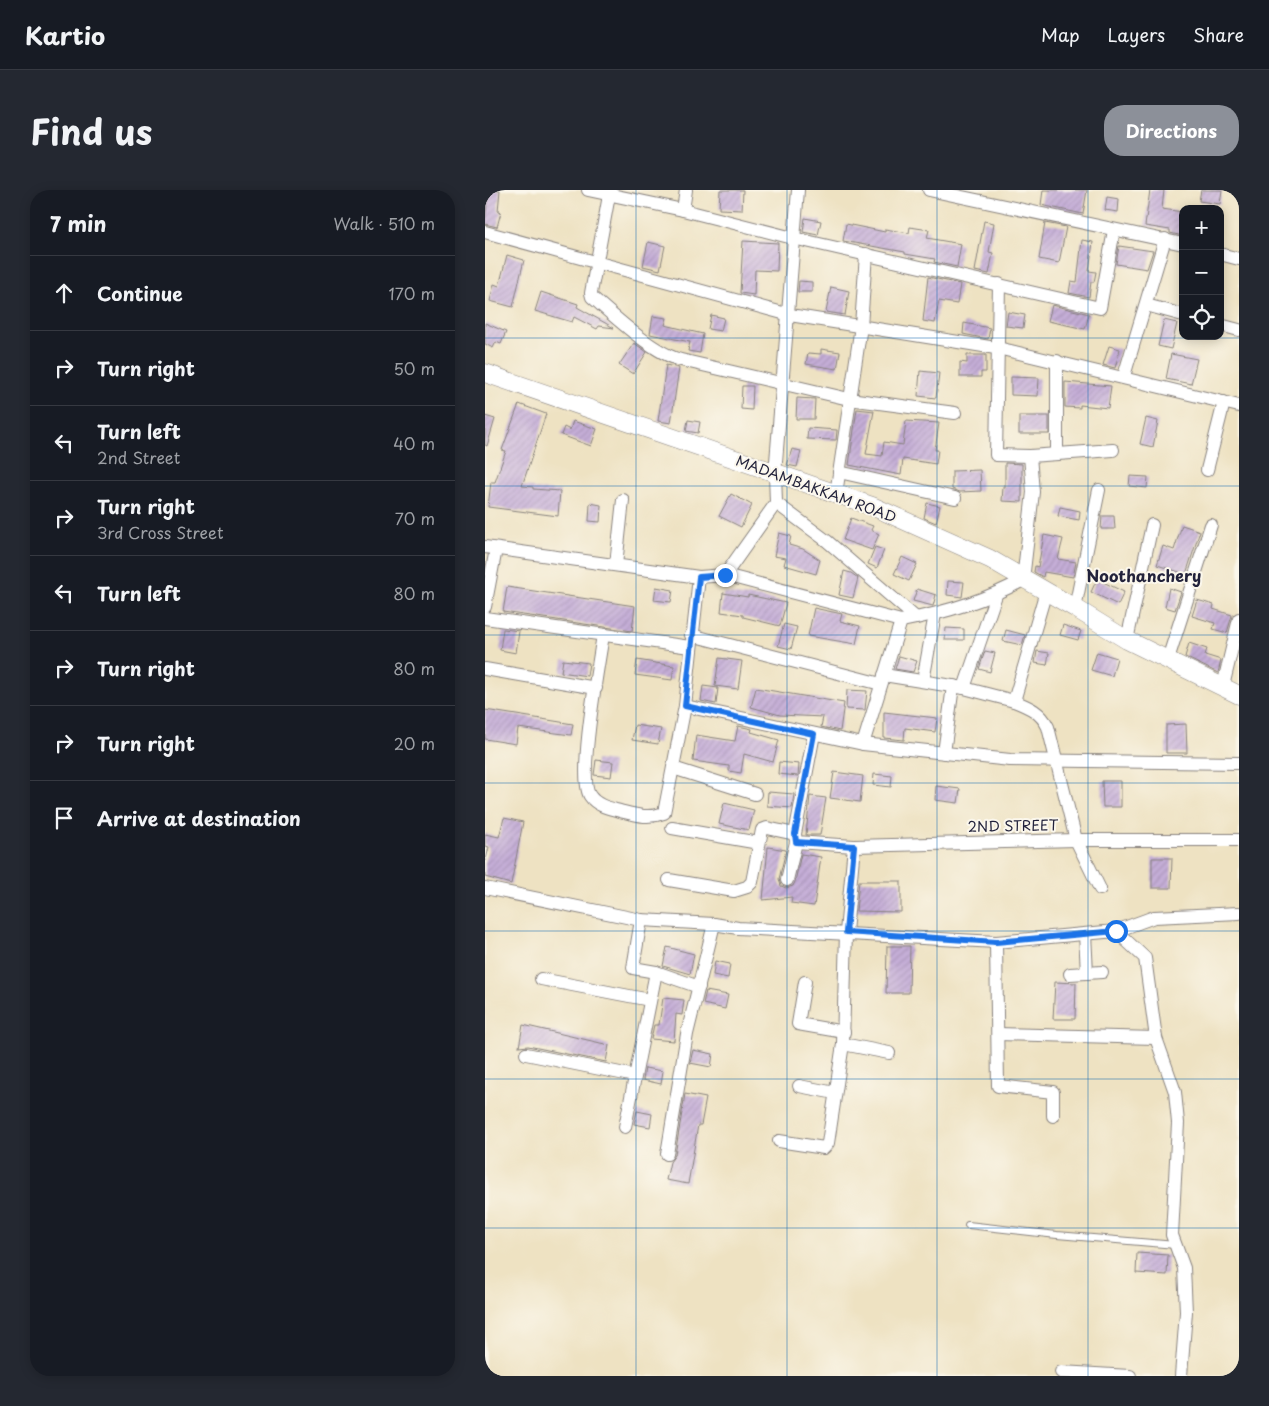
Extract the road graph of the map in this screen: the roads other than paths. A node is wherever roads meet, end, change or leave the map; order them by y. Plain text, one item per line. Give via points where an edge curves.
1 (588, 190) edge
2 (686, 190) edge
3 (798, 190) edge
4 (929, 190) edge
5 (610, 193) edge
6 (683, 210) junction
7 (1114, 230) junction
8 (485, 232) edge
9 (793, 238) junction
10 (1165, 239) junction
11 (1179, 243) edge
12 (866, 254) junction
13 (1224, 255) edge
14 (1239, 259) edge
15 (596, 262) junction
16 (999, 284) junction
17 (1146, 305) junction
18 (1179, 314) edge
19 (789, 315) junction
20 (861, 326) junction
21 (1224, 326) edge
22 (1239, 330) edge
23 (999, 348) junction
24 (1057, 361) junction
25 (485, 373) edge
26 (1124, 376) junction
27 (783, 384) junction
28 (849, 399) junction
29 (1224, 402) junction
30 (1239, 406) edge
31 (955, 414) dead end
32 (1113, 450) dead end
33 (1057, 454) junction
34 (1030, 456) junction
35 (1207, 470) dead end
36 (839, 472) junction
37 (775, 474) junction
38 (1099, 490) dead end
39 (836, 494) junction
40 (955, 498) dead end
41 (623, 500) dead end
42 (776, 503) junction
43 (1152, 525) dead end
44 (1211, 525) dead end
45 (490, 548) edge
46 (616, 566) junction
47 (725, 575) junction
48 (699, 577) junction
49 (1023, 580) junction
50 (1046, 591) junction
51 (996, 595) junction
52 (485, 607) edge
53 (1075, 608) junction
54 (935, 614) junction
55 (485, 618) edge
56 (916, 618) junction
57 (1239, 619) edge
58 (901, 621) junction
59 (603, 635) junction
60 (1127, 640) junction
61 (691, 641) junction
62 (1168, 659) junction
63 (485, 669) edge
64 (883, 680) junction
65 (923, 681) junction
66 (1223, 686) junction
67 (959, 687) junction
68 (596, 688) junction
69 (1239, 695) edge
70 (1014, 701) junction
71 (685, 706) junction
72 (814, 734) junction
73 (863, 744) junction
74 (944, 753) junction
75 (1057, 762) junction
76 (1239, 763) edge
77 (673, 768) junction
78 (755, 794) dead end
79 (672, 828) dead end
80 (796, 838) junction
81 (1075, 840) junction
82 (1239, 840) edge
83 (759, 843) junction
84 (854, 846) junction
85 (669, 880) dead end
86 (787, 880) dead end
87 (485, 888) edge
88 (1100, 889) dead end
89 (1239, 913) edge
90 (641, 920) junction
91 (715, 924) junction
92 (1116, 931) junction
93 (846, 932) junction
94 (1085, 934) junction
95 (996, 942) junction
96 (656, 972) junction
97 (1087, 972) junction
98 (1102, 972) dead end
99 (1070, 974) dead end
100 (541, 979) dead end
101 (805, 982) dead end
102 (699, 987) junction
103 (650, 1000) junction
104 (998, 1034) junction
105 (843, 1038) junction
106 (1156, 1038) junction
107 (889, 1053) dead end
108 (526, 1054) dead end
109 (635, 1076) junction
110 (799, 1086) dead end
111 (835, 1093) junction
112 (1053, 1116) dead end
113 (625, 1126) dead end
114 (779, 1141) dead end
115 (667, 1154) dead end
116 (968, 1225) dead end
117 (1176, 1245) junction
118 (1061, 1372) dead end
119 (1130, 1376) edge
120 (1181, 1376) edge

1 - 5 street
2 - 6 street
3 - 9 street
4 - 7 street
5 - 6 street
5 - 15 street
6 - 9 street
7 - 10 street
7 - 16 street via 1101,308
8 - 15 street
9 - 12 street
9 - 19 street
10 - 11 street
10 - 17 street
12 - 16 street
12 - 20 street
13 - 14 street
15 - 19 street
15 - 27 street via 592,297 665,354
16 - 23 street
17 - 18 street
17 - 26 street
19 - 20 street
19 - 27 street
20 - 23 street
20 - 28 street
21 - 22 street
23 - 24 street
23 - 34 street via 996,455
24 - 26 street
24 - 33 street
25 - 37 street, MADAMBAKKAM ROAD
26 - 29 street
27 - 28 street
27 - 37 street
28 - 31 street
28 - 36 street
29 - 30 street
29 - 35 street
32 - 33 street
33 - 34 street
34 - 49 street via 1033,492
36 - 39 street
36 - 40 street
37 - 39 street, MADAMBAKKAM ROAD
37 - 42 street
38 - 53 street
39 - 49 street, MADAMBAKKAM ROAD via 872,506 990,559
41 - 46 street
42 - 47 street
42 - 56 street via 827,541
43 - 60 street
44 - 62 street
45 - 46 street
45 - 52 street
46 - 48 street
47 - 48 street
47 - 58 street
48 - 61 street
49 - 50 street, MADAMBAKKAM ROAD
49 - 51 street
50 - 53 street, MADAMBAKKAM ROAD
50 - 70 street
51 - 54 street
51 - 67 street
53 - 60 street, MADAMBAKKAM ROAD
54 - 56 street
54 - 65 street
55 - 59 street
56 - 58 street
57 - 66 street
58 - 64 street
59 - 61 street
59 - 68 street
60 - 62 street, MADAMBAKKAM ROAD
61 - 64 street
61 - 71 street
62 - 66 street, MADAMBAKKAM ROAD
63 - 68 street
64 - 65 street
64 - 73 street
65 - 67 street
66 - 69 street, MADAMBAKKAM ROAD
67 - 70 street
67 - 74 street
68 - 77 street via 585,785 589,796 599,805 642,817 655,817 664,813
70 - 75 street via 1044,717
71 - 72 street
71 - 77 street
72 - 73 street
72 - 80 street
73 - 74 street
74 - 75 street
75 - 76 street
75 - 81 street
77 - 78 street
79 - 83 street
80 - 83 street, 2ND STREET via 764,828
80 - 84 street, 2ND STREET
80 - 86 street
81 - 82 street, 2ND STREET
81 - 84 street, 2ND STREET
81 - 88 street
83 - 85 street via 752,882 742,890
84 - 93 street
87 - 90 street
89 - 92 street via 1154,917
90 - 91 street
90 - 96 street via 633,968
91 - 93 street via 738,928
91 - 102 street
92 - 94 street
92 - 106 street via 1145,958
93 - 95 street
93 - 105 street
94 - 95 street
94 - 97 street
95 - 104 street
96 - 102 street
96 - 103 street
97 - 98 street
97 - 99 street
100 - 103 street
101 - 105 street via 799,1024
102 - 115 street via 687,1034
103 - 109 street
104 - 106 street
104 - 112 street via 998,1086 1053,1092
105 - 107 street
105 - 111 street
106 - 117 street via 1175,1092 1178,1123 1172,1235
108 - 109 street
109 - 113 street
110 - 111 street
111 - 114 street via 828,1143 823,1148
116 - 117 lane
117 - 120 street via 1184,1268 1186,1312
118 - 119 street

